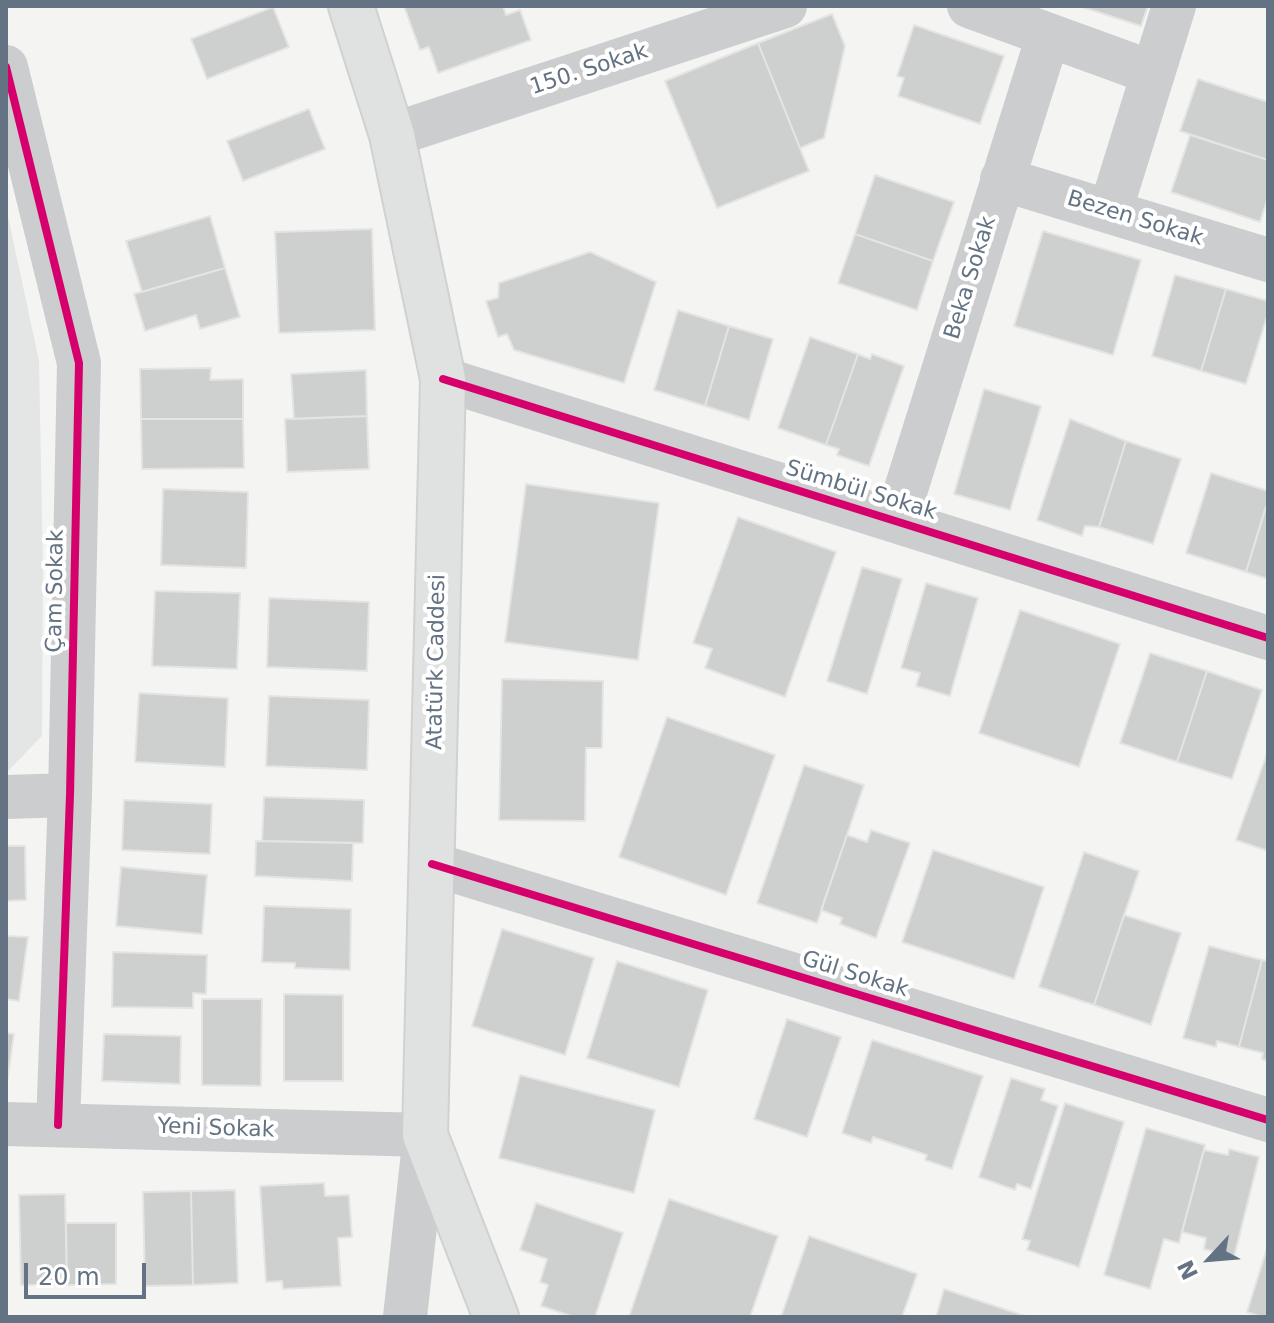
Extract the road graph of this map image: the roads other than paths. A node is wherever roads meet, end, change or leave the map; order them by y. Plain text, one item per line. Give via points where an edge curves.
1 (351, 6) edge
2 (785, 6) edge
3 (969, 6) edge
4 (1174, 6) edge
5 (1048, 36) junction
6 (6, 67) edge
7 (1153, 73) junction
8 (392, 135) junction
9 (1002, 179) junction
10 (1110, 212) junction
11 (1268, 260) edge
12 (443, 379) junction
13 (896, 521) junction
14 (1268, 638) edge
15 (70, 795) junction
16 (6, 797) edge
17 (432, 864) junction
18 (1268, 1120) edge
19 (6, 1124) edge
20 (58, 1125) junction
21 (425, 1135) junction
22 (405, 1317) edge
23 (496, 1317) edge

1 - 8 main road, Atatürk Caddesi
2 - 8 street, 150. Sokak
3 - 5 street
4 - 7 street
5 - 7 street
5 - 9 street, Beka Sokak
6 - 15 street, Çam Sokak via 79,363
7 - 10 street
8 - 12 main road, Atatürk Caddesi
9 - 10 street, Bezen Sokak
9 - 13 street, Beka Sokak
10 - 11 street, Bezen Sokak
12 - 13 street, Sümbül Sokak
12 - 17 main road, Atatürk Caddesi
13 - 14 street, Sümbül Sokak
15 - 16 street
15 - 20 street, Çam Sokak
17 - 18 street, Gül Sokak
17 - 21 main road, Atatürk Caddesi
19 - 20 street, Yeni Sokak
20 - 21 street, Yeni Sokak
21 - 22 street
21 - 23 main road, Atatürk Caddesi

